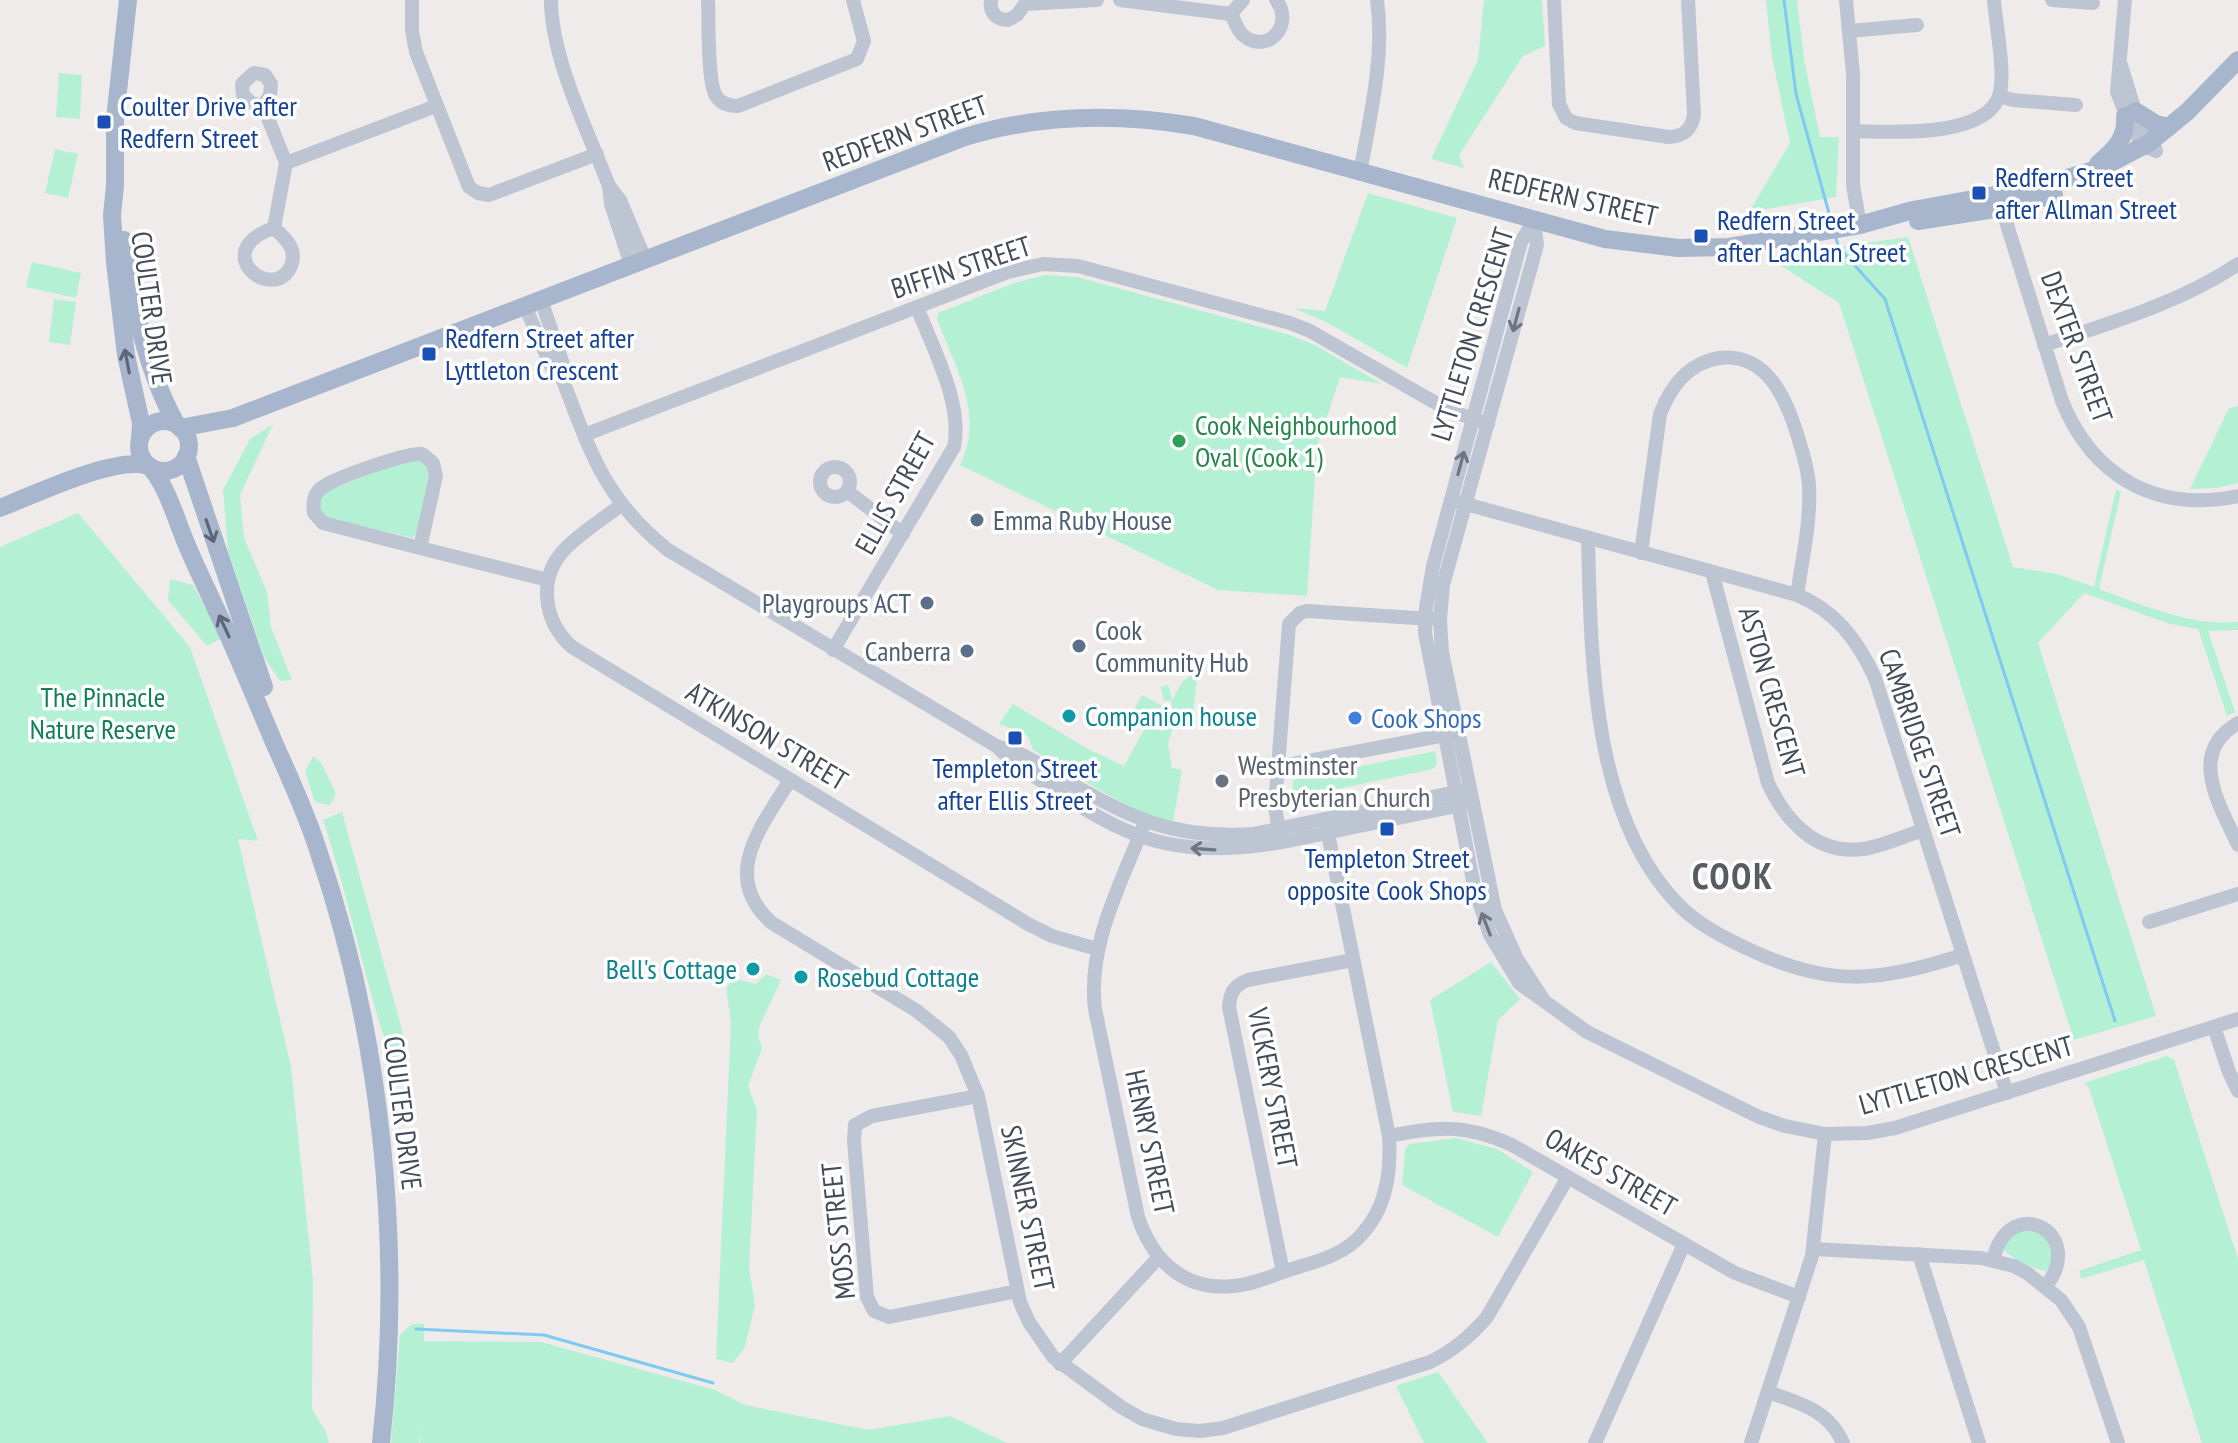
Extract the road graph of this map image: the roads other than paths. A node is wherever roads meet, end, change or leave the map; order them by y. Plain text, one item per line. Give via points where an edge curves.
1 (128, 0) edge
2 (412, 0) edge
3 (551, 0) edge
4 (708, 0) edge
5 (853, 0) edge
6 (991, 0) edge
7 (1097, 0) edge
8 (1120, 0) edge
9 (1243, 0) edge
10 (1276, 0) edge
11 (1377, 0) edge
12 (1554, 0) edge
13 (1688, 0) edge
14 (1846, 0) edge
15 (1994, 0) edge
16 (2056, 0) edge
17 (2125, 0) edge
18 (1024, 2) edge
19 (2093, 3) dead end
20 (1231, 14) junction
21 (1917, 25) dead end
22 (1849, 31) junction
23 (2238, 60) edge
24 (2238, 76) edge
25 (1999, 96) junction
26 (2076, 105) dead end
27 (263, 106) dead end
28 (436, 106) junction
29 (2130, 114) junction
30 (2169, 127) junction
31 (1853, 131) junction
32 (2151, 145) junction
33 (597, 154) junction
34 (286, 163) junction
35 (1360, 173) junction
36 (2070, 178) junction
37 (115, 186) junction
38 (1999, 202) junction
39 (1534, 221) junction
40 (1852, 226) junction
41 (274, 228) dead end
42 (638, 262) junction
43 (2238, 264) edge
44 (533, 303) junction
45 (917, 307) junction
46 (2044, 345) junction
47 (233, 418) junction
48 (1480, 422) junction
49 (179, 426) junction
50 (584, 435) junction
51 (140, 439) junction
52 (187, 455) junction
53 (149, 466) junction
54 (84, 475) junction
55 (847, 491) dead end
56 (2238, 496) edge
57 (1458, 502) junction
58 (621, 505) junction
59 (0, 508) edge
60 (903, 534) junction
61 (1588, 538) junction
62 (420, 548) junction
63 (1641, 553) junction
64 (1712, 572) junction
65 (548, 580) junction
66 (1797, 595) junction
67 (1432, 619) junction
68 (833, 650) junction
69 (2238, 723) edge
70 (1450, 734) junction
71 (1277, 767) junction
72 (790, 780) junction
73 (1463, 797) junction
74 (300, 800) junction
75 (1326, 826) junction
76 (1142, 829) junction
77 (1923, 830) junction
78 (1279, 836) junction
79 (2238, 845) edge
80 (2238, 894) edge
81 (2149, 922) dead end
82 (1097, 949) junction
83 (1963, 955) junction
84 (1353, 960) junction
85 (2238, 1019) edge
86 (2214, 1027) junction
87 (2238, 1091) edge
88 (2007, 1093) junction
89 (978, 1096) junction
90 (1825, 1134) junction
91 (1389, 1136) junction
92 (1568, 1177) junction
93 (1684, 1244) junction
94 (1814, 1249) junction
95 (1919, 1254) junction
96 (1158, 1258) junction
97 (1993, 1260) junction
98 (1283, 1272) junction
99 (2046, 1286) junction
100 (1017, 1291) junction
101 (1799, 1297) junction
102 (1060, 1364) junction
103 (1768, 1392) junction
104 (381, 1443) edge
105 (1595, 1443) edge
106 (1751, 1443) edge
107 (1843, 1443) edge
108 (1979, 1443) edge
109 (2118, 1443) edge

1 - 37 main road, COULTER DRIVE via 115,119
2 - 28 street via 416,52
3 - 33 street via 561,58
4 - 5 street via 712,85 719,100 738,106 857,59 864,41
6 - 18 street via 993,14 1002,20 1013,18
7 - 18 street
8 - 20 street
9 - 20 street
10 - 20 street via 1283,20 1266,41 1243,36
11 - 35 street via 1377,68
12 - 13 street via 1559,104 1566,118 1669,137 1688,130 1694,114
14 - 22 street
15 - 25 street
16 - 19 street
17 - 29 street via 2117,92
21 - 22 street
22 - 31 street
23 - 30 main road, REDFERN STREET
24 - 32 main road, REDFERN STREET via 2205,110
25 - 26 street via 2056,110
25 - 31 street via 1974,122 1913,132
27 - 34 street
28 - 33 street via 465,181 478,193 499,192
28 - 34 street
29 - 30 main road
29 - 32 street
29 - 36 main road via 2122,140 2097,165
30 - 32 main road, REDFERN STREET
31 - 40 street
32 - 36 main road, REDFERN STREET
32 - 38 main road, REDFERN STREET via 2093,183
33 - 42 street via 620,200
34 - 41 street
35 - 39 main road, REDFERN STREET
35 - 42 main road, REDFERN STREET via 1194,126 1149,119 1027,122 962,138
36 - 38 main road, REDFERN STREET
37 - 49 main road, COULTER DRIVE via 142,329 164,400
51 -> 37 main road, COULTER DRIVE via 115,263
38 - 40 main road, REDFERN STREET via 1913,210
38 - 46 street, DEXTER STREET
39 - 40 main road, REDFERN STREET via 1605,239 1678,248 1729,247
39 - 48 street, LYTTLETON CRESCENT via 1537,245
42 - 44 main road, REDFERN STREET
43 - 46 street via 2197,289
44 - 47 main road, REDFERN STREET
44 - 50 street via 563,364 562,378
45 - 48 street, BIFFIN STREET via 1020,269 1066,264 1290,323 1448,410
45 - 50 street, BIFFIN STREET
45 - 60 street, ELLIS STREET via 953,403 957,433 948,460
46 - 56 street, DEXTER STREET via 2070,421 2108,469 2161,496 2204,501
47 - 49 main road, REDFERN STREET
47 - 52 main road, REDFERN STREET
48 - 57 street, LYTTLETON CRESCENT
49 - 51 main road via 152,424
49 - 52 main road via 188,439
50 - 58 street
51 - 53 main road via 140,455
51 - 54 main road via 132,449
52 - 53 main road via 175,469
52 -> 74 main road, COULTER DRIVE
53 - 54 main road via 122,464
74 -> 53 main road, COULTER DRIVE via 166,493
54 - 59 main road
55 - 60 street
57 - 61 street, CAMBRIDGE STREET
57 - 67 street, LYTTLETON CRESCENT via 1429,583
58 - 65 street via 566,548
58 - 68 street via 668,550
60 - 68 street, ELLIS STREET
61 - 63 street, CAMBRIDGE STREET
61 - 83 street via 1594,683 1615,790 1643,859 1677,904 1720,936 1774,962 1833,977 1893,975
62 - 62 street via 323,523 314,513 314,499 327,484 403,455 428,457 436,476
62 - 65 street
63 - 64 street, CAMBRIDGE STREET
63 - 66 street via 1660,414 1667,397 1682,376 1709,360 1747,362 1779,388 1806,463 1809,502
64 - 66 street, CAMBRIDGE STREET
64 - 77 street, ASTON CRESCENT via 1768,783 1782,811 1810,837 1844,849 1870,847
65 - 72 street, ATKINSON STREET via 550,618 572,647
66 - 77 street, CAMBRIDGE STREET via 1840,622 1866,657
67 - 70 street, LYTTLETON CRESCENT via 1428,661
67 - 71 street via 1307,611 1294,617 1287,632
68 - 76 street via 1111,806
69 - 79 street via 2216,744 2210,766 2210,781
70 - 71 street
70 - 73 street, LYTTLETON CRESCENT
71 - 78 street
72 - 82 street, ATKINSON STREET via 1028,924
72 - 89 street, SKINNER STREET via 750,849 748,883 758,908 772,923 934,1022 961,1055
73 - 75 street
73 - 90 street, LYTTLETON CRESCENT via 1474,886 1490,935 1527,991 1587,1032 1746,1112
74 - 104 main road, COULTER DRIVE via 361,1008 377,1108 389,1271
75 - 78 street
75 - 84 street, HENRY STREET
76 - 78 street
76 - 82 street, HENRY STREET
77 - 83 street, CAMBRIDGE STREET
80 - 81 street
82 - 96 street, HENRY STREET via 1095,1009 1138,1217
83 - 88 street, CAMBRIDGE STREET
84 - 91 street, HENRY STREET
84 - 98 street, VICKERY STREET via 1248,980 1230,996
85 - 86 street, LYTTLETON CRESCENT
86 - 87 street
86 - 88 street, LYTTLETON CRESCENT
88 - 90 street, LYTTLETON CRESCENT via 1895,1128
89 - 100 street, SKINNER STREET
89 - 100 street, MOSS STREET via 872,1116 855,1125 867,1297 874,1311 889,1317
90 - 94 street
91 - 92 street, OAKES STREET via 1432,1128 1479,1131
91 - 98 street, HENRY STREET via 1390,1168 1383,1199 1362,1234 1333,1256
92 - 93 street, OAKES STREET
92 - 102 street, SKINNER STREET via 1487,1317 1464,1341 1430,1362 1200,1431 1142,1419
93 - 101 street, OAKES STREET via 1752,1281
93 - 105 street
94 - 95 street
94 - 101 street
95 - 97 street
95 - 108 street
96 - 98 street, HENRY STREET via 1189,1279 1214,1287
96 - 102 street
97 - 99 street
97 - 99 street via 1999,1238 2008,1230 2018,1225 2041,1227 2059,1253 2058,1268
99 - 109 street via 2068,1308 2084,1337
100 - 102 street, SKINNER STREET via 1040,1341
101 - 103 street
103 - 106 street
103 - 107 street via 1816,1410

